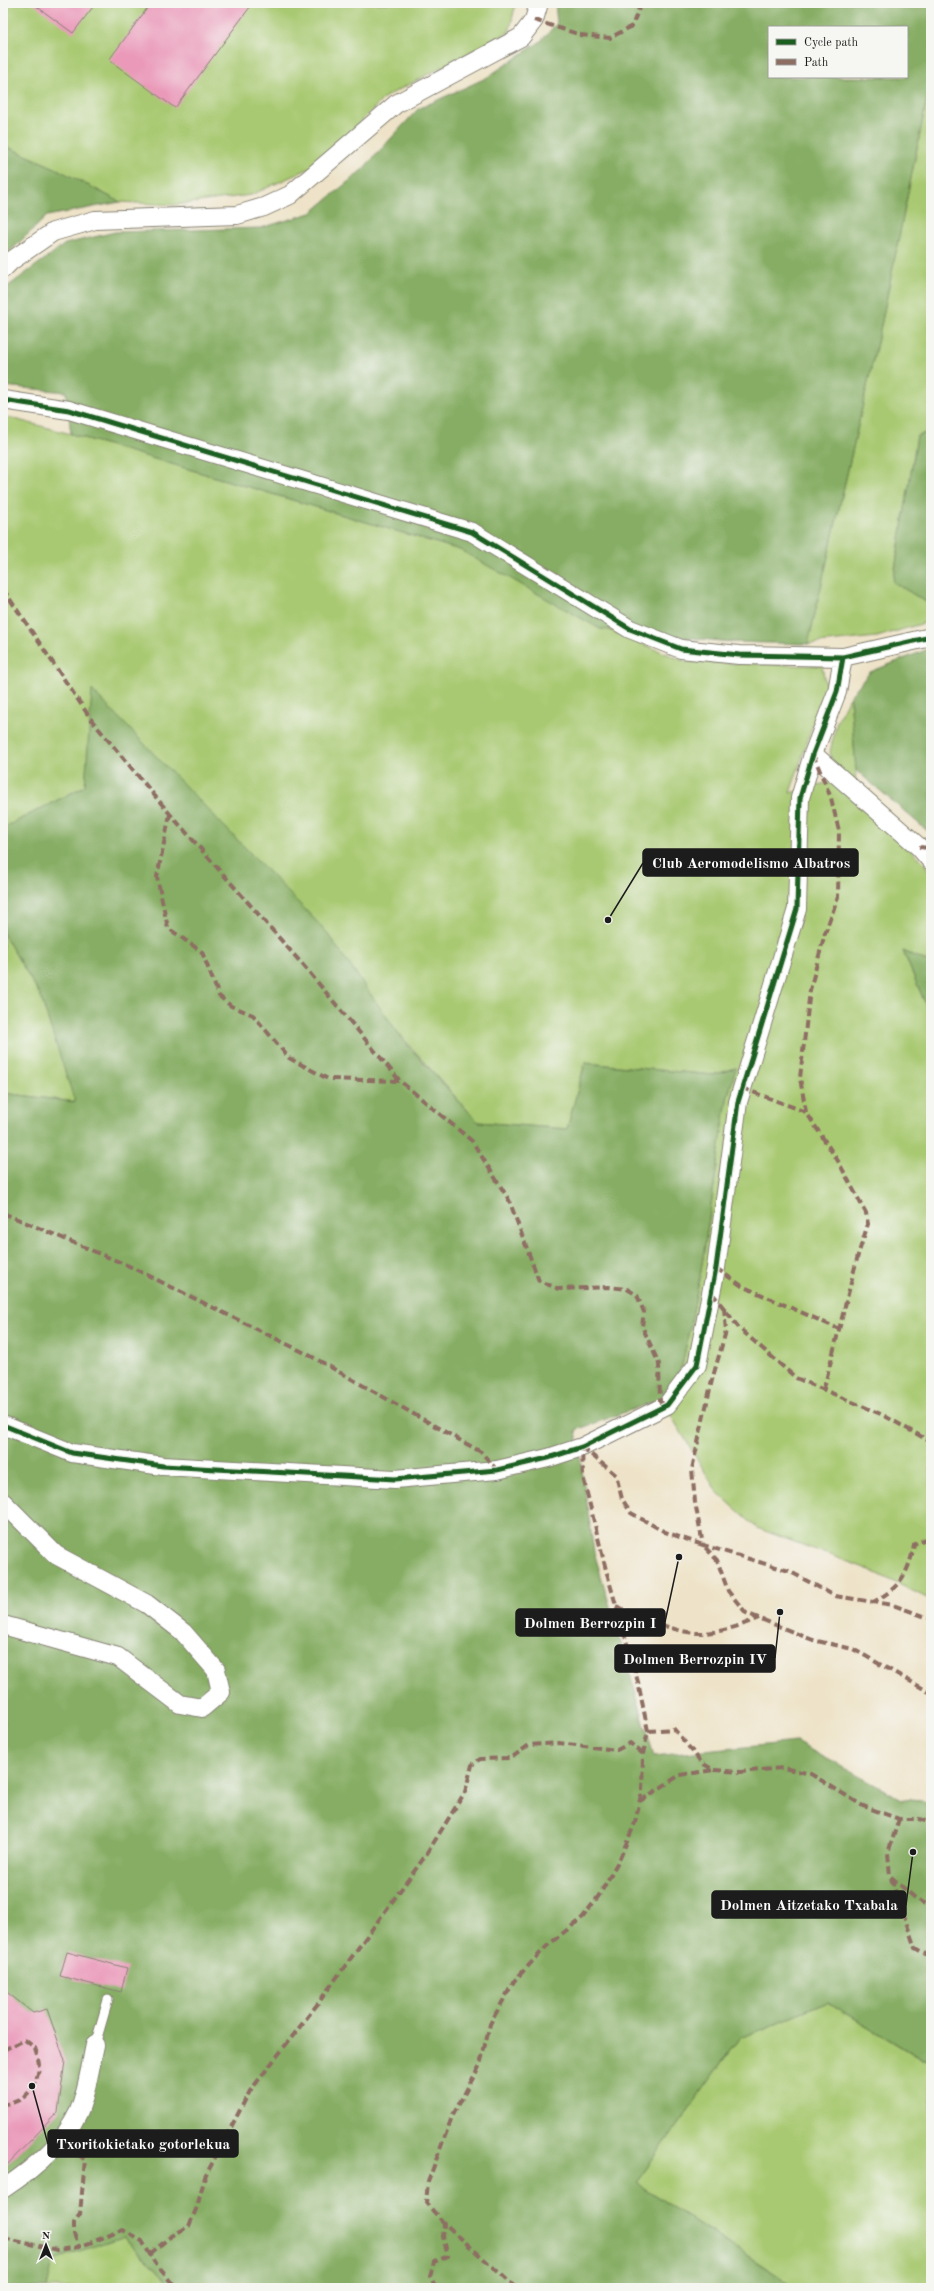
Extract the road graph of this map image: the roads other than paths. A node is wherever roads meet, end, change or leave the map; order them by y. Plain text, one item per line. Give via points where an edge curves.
1 (539, 3) edge
2 (3, 269) edge
3 (3, 400) edge
4 (931, 637) edge
5 (843, 657) junction
6 (813, 754) junction
7 (931, 861) edge
8 (3, 1425) edge
9 (3, 1502) edge
10 (3, 1625) edge
11 (108, 2000) dead end
12 (95, 2045) joint
13 (3, 2189) edge

1 - 2 street via 534,20 521,37 396,104 290,194 264,207 237,215 95,220 53,232
3 - 5 street via 69,410 472,532 630,629 681,649 739,655
4 - 5 street
5 - 6 street via 837,692
6 - 7 street via 919,847
6 - 8 street via 800,798 797,909 738,1102 716,1268 697,1365 668,1405 582,1447 548,1458 497,1470 395,1479 155,1465 72,1453
9 - 10 street via 56,1555 147,1604 183,1632 216,1670 221,1692 202,1708 180,1704 118,1657
11 - 12 lane
12 - 13 street via 78,2112 69,2130 21,2177

